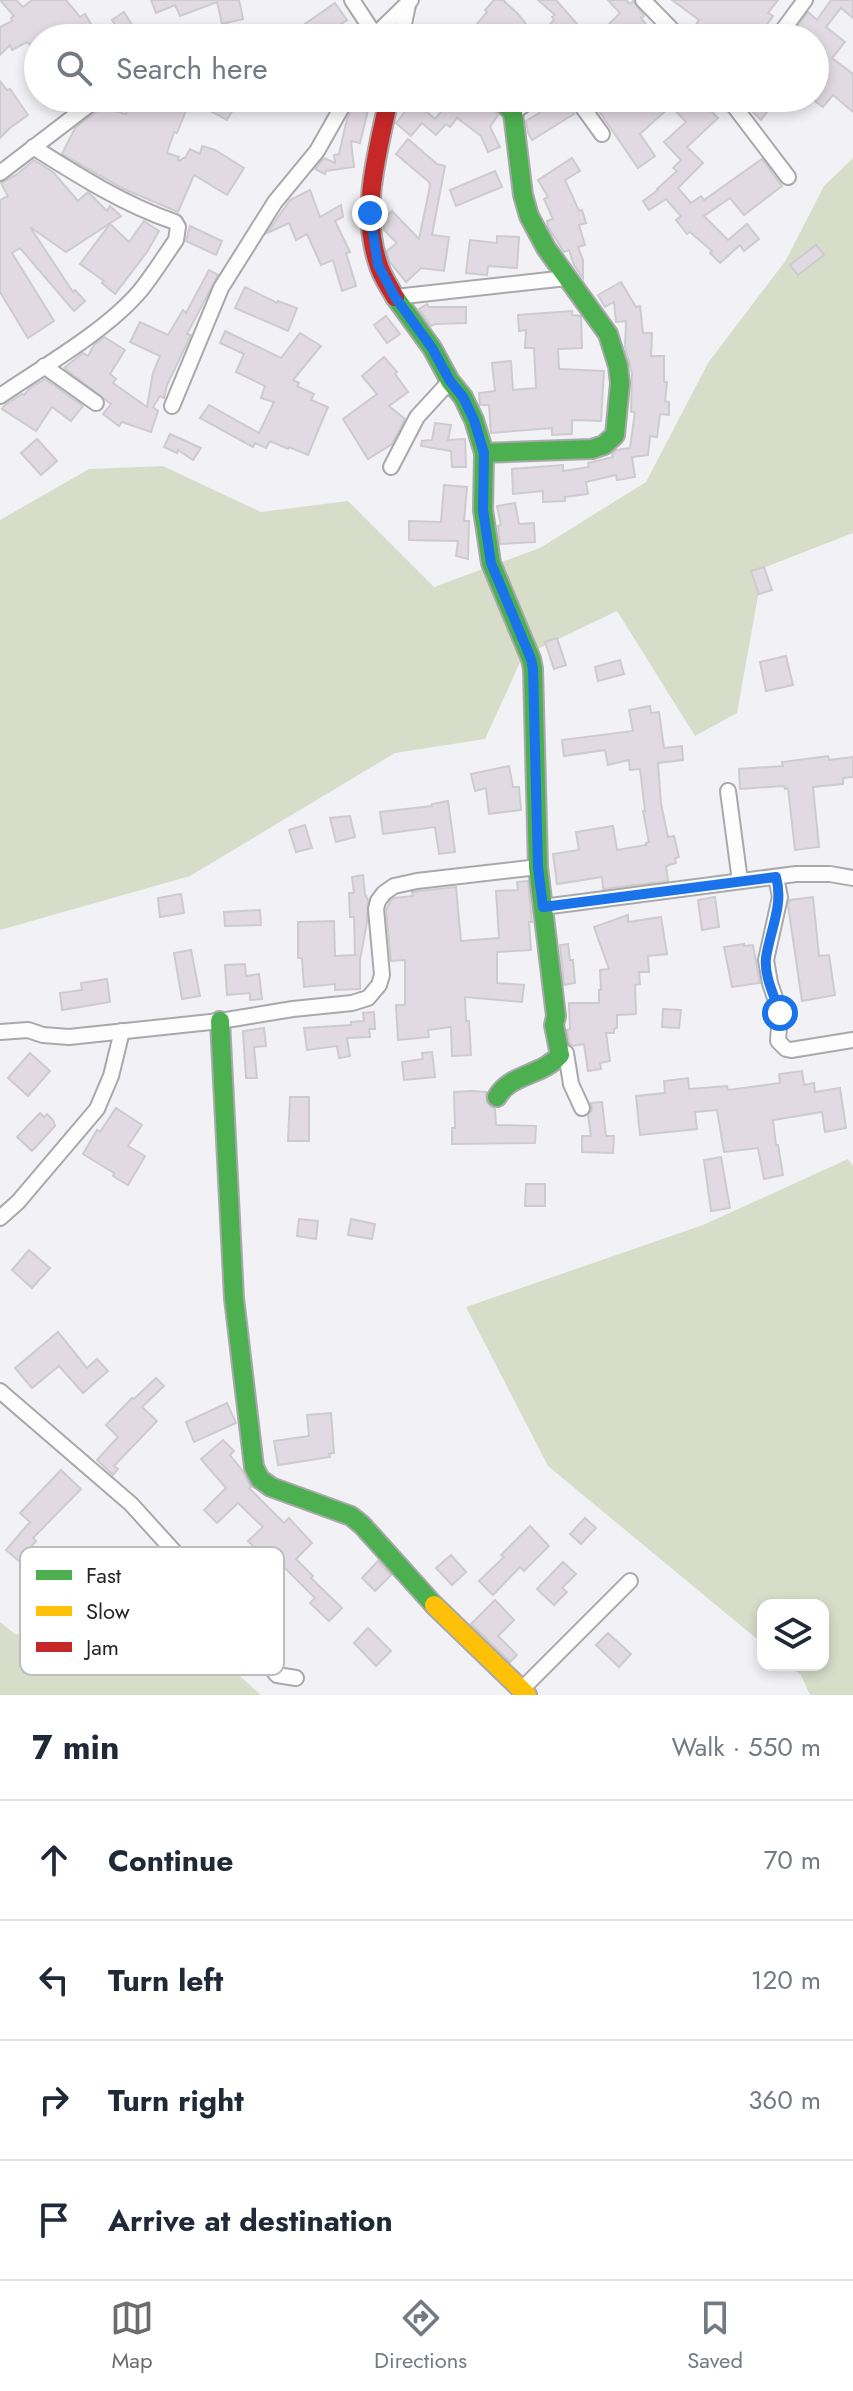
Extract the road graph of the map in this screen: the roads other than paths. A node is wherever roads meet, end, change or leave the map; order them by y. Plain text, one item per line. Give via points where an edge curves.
1 (352, 0) edge
2 (643, 0) edge
3 (805, 0) edge
4 (409, 2) edge
5 (367, 24) edge
6 (386, 24) edge
7 (404, 24) edge
8 (666, 24) edge
9 (787, 24) edge
10 (79, 112) edge
11 (339, 112) edge
12 (386, 112) edge
13 (586, 112) edge
14 (740, 112) edge
15 (513, 113) edge
16 (602, 134) dead end
17 (33, 147) junction
18 (0, 173) edge
19 (788, 177) dead end
20 (567, 278) junction
21 (395, 297) junction
22 (44, 366) junction
23 (450, 381) junction
24 (0, 396) edge
25 (96, 403) dead end
26 (172, 406) dead end
27 (484, 453) junction
28 (391, 467) dead end
29 (728, 791) dead end
30 (538, 867) junction
31 (776, 877) junction
32 (853, 878) edge
33 (740, 881) junction
34 (543, 907) junction
35 (220, 1021) junction
36 (122, 1031) junction
37 (0, 1032) edge
38 (853, 1040) edge
39 (560, 1055) junction
40 (497, 1097) dead end
41 (582, 1108) dead end
42 (0, 1218) edge
43 (0, 1391) edge
44 (170, 1547) edge
45 (630, 1581) dead end
46 (277, 1675) edge
47 (296, 1678) dead end
48 (524, 1692) edge

1 - 5 street
2 - 8 street
3 - 9 street
4 - 6 street
4 - 7 street
10 - 17 street
11 - 26 street via 221,288
12 - 21 street via 370,213 378,265
13 - 16 street
14 - 19 street
15 - 20 street via 529,216
17 - 18 street
17 - 22 street via 95,186 178,227 176,240 139,292
20 - 21 street
20 - 27 street via 604,327 618,366 615,435 592,449
21 - 23 street
22 - 24 street
22 - 25 street
23 - 27 street via 474,420
23 - 28 street via 417,417
27 - 30 street via 487,549 531,659 535,684
29 - 33 street
30 - 34 street
30 - 35 street via 394,886 376,909 382,975 368,998
31 - 32 street
31 - 33 street
31 - 38 street via 780,897 766,960 780,1013 778,1041 791,1050
33 - 34 street
34 - 39 street
35 - 36 street
35 - 48 street via 234,1298 254,1467 271,1487 351,1516 362,1525 428,1599
36 - 37 street via 55,1037 28,1030
36 - 42 street via 97,1109
39 - 40 street via 544,1071 507,1083
39 - 41 street via 566,1053
43 - 44 street via 131,1504
45 - 48 street
46 - 47 street

